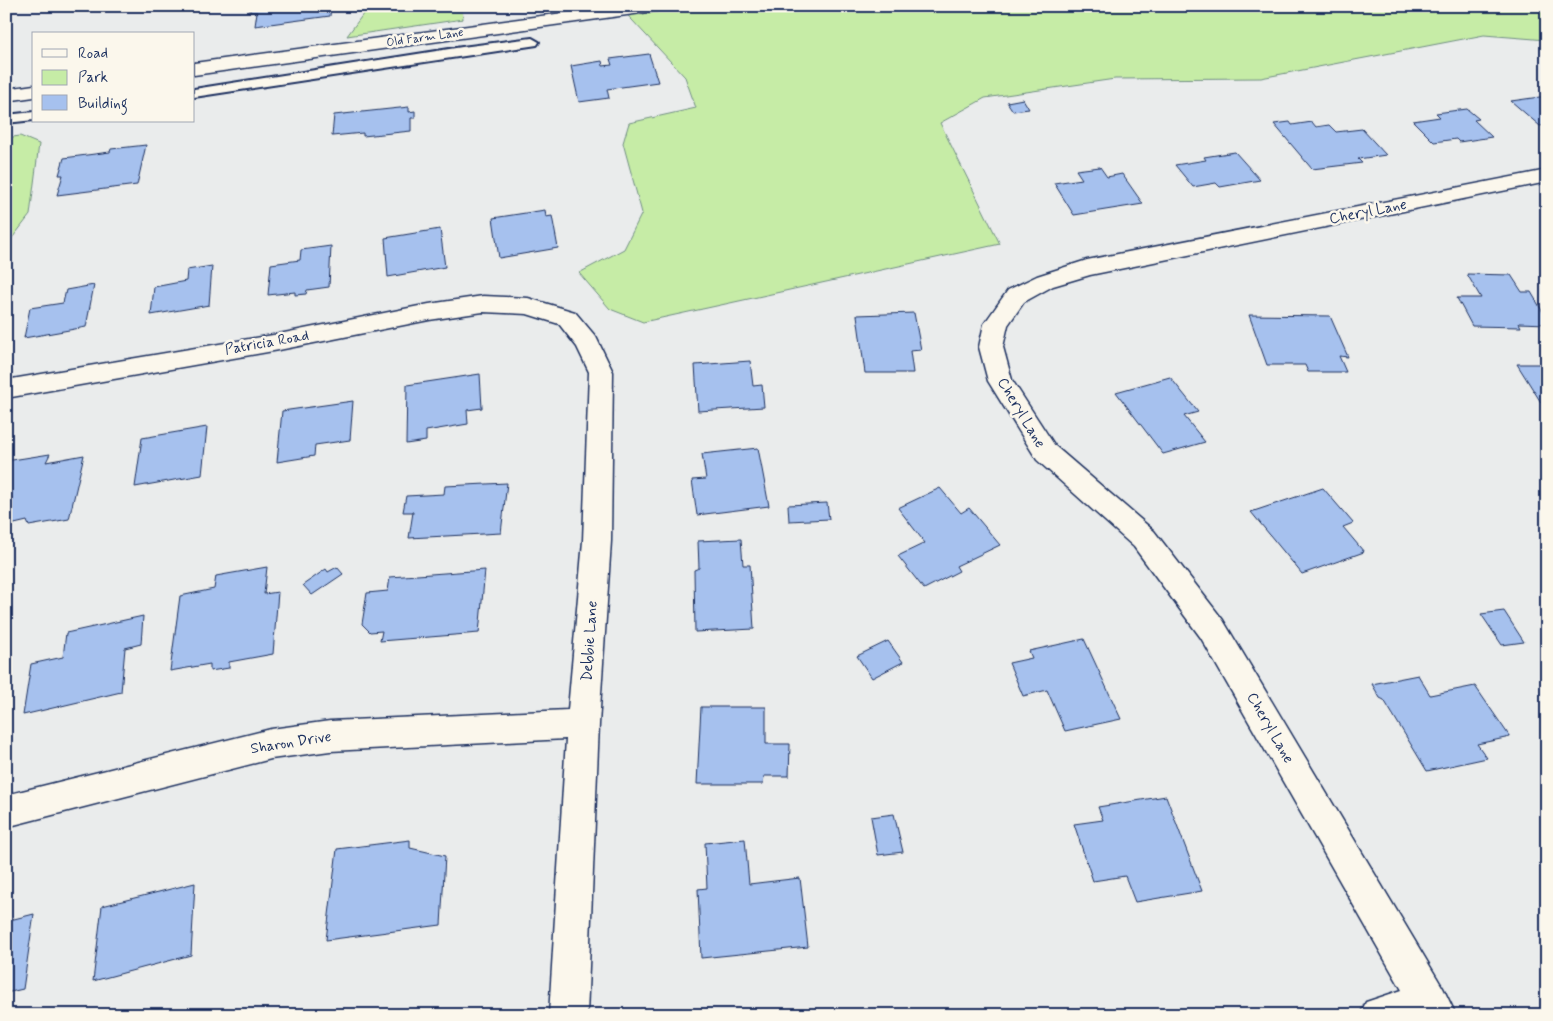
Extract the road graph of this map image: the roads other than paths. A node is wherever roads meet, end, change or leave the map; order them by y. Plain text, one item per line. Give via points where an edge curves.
1 (656, 6) edge
2 (532, 42) dead end
3 (195, 69) edge
4 (32, 91) edge
5 (195, 93) edge
6 (6, 95) edge
7 (32, 116) edge
8 (6, 119) edge
9 (1544, 180) edge
10 (528, 306) joint
11 (6, 389) edge
12 (583, 724) junction
13 (6, 810) edge
14 (1433, 1008) edge
15 (568, 1015) edge
16 (1379, 1015) edge

1 - 3 street, Old Farm Lane
2 - 5 lane
4 - 6 street
7 - 8 lane
9 - 14 street, Cheryl Lane via 1087,268 1045,281 1016,296 996,324 991,347 1000,381 1046,453 1144,539 1212,630
10 - 11 street, Patricia Road via 483,304 429,312 279,342
10 - 12 street, Debbie Lane via 567,318 588,343 601,372 597,541
12 - 13 street, Sharon Drive via 330,736 271,744
12 - 15 street, Debbie Lane
14 - 16 street

